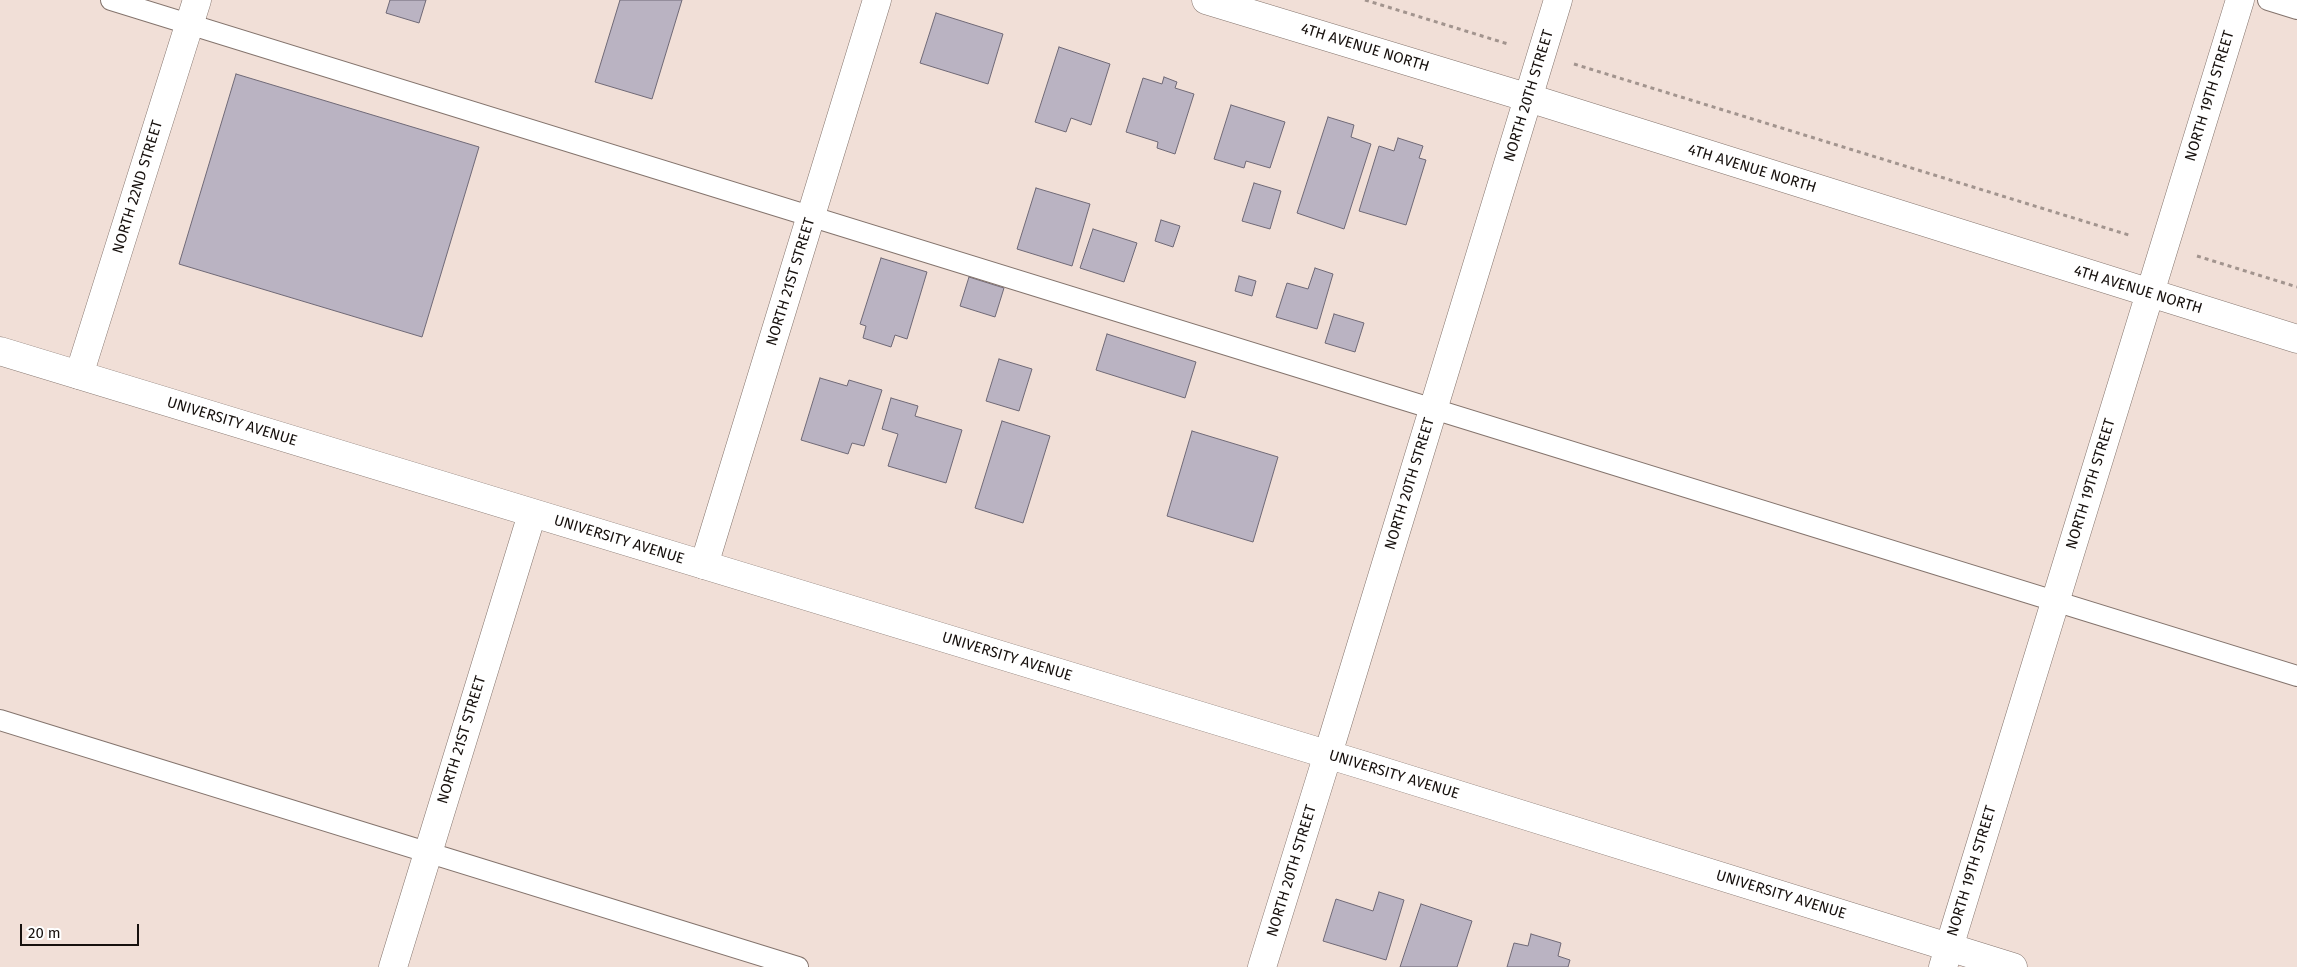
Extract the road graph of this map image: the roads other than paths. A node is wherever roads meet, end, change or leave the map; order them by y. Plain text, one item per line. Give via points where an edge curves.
1 (111, 0) edge
2 (878, 0) edge
3 (1206, 0) edge
4 (1558, 0) edge
5 (2240, 0) edge
6 (2268, 0) edge
7 (2297, 9) edge
8 (193, 12) edge
9 (1529, 98) junction
10 (811, 216) junction
11 (2149, 294) junction
12 (2297, 339) edge
13 (0, 351) edge
14 (79, 375) junction
15 (1433, 409) junction
16 (532, 514) junction
17 (704, 565) junction
18 (2055, 602) junction
19 (2297, 676) edge
20 (0, 720) edge
21 (1328, 754) junction
22 (428, 852) junction
23 (1946, 957) edge
24 (393, 967) edge
25 (798, 967) edge
26 (1262, 967) edge
27 (2013, 967) edge

1 - 8 lane
2 - 10 street, NORTH 21ST STREET
3 - 9 street, 4TH AVENUE NORTH
4 - 9 street, NORTH 20TH STREET
5 - 11 street, NORTH 19TH STREET
6 - 7 lane
8 - 10 lane
8 - 14 street, NORTH 22ND STREET
9 - 11 street, 4TH AVENUE NORTH
9 - 15 street, NORTH 20TH STREET
10 - 15 lane
10 - 17 street, NORTH 21ST STREET
11 - 12 street, 4TH AVENUE NORTH
11 - 18 street, NORTH 19TH STREET
13 - 14 street, UNIVERSITY AVENUE
14 - 16 street, UNIVERSITY AVENUE
15 - 18 lane
15 - 21 street, NORTH 20TH STREET
16 - 17 street, UNIVERSITY AVENUE
16 - 22 street, NORTH 21ST STREET
17 - 21 street, UNIVERSITY AVENUE
18 - 19 lane
18 - 23 street, NORTH 19TH STREET
20 - 22 lane
21 - 23 street, UNIVERSITY AVENUE
21 - 26 street, NORTH 20TH STREET
22 - 24 street, NORTH 21ST STREET
22 - 25 lane
23 - 27 street, UNIVERSITY AVENUE

